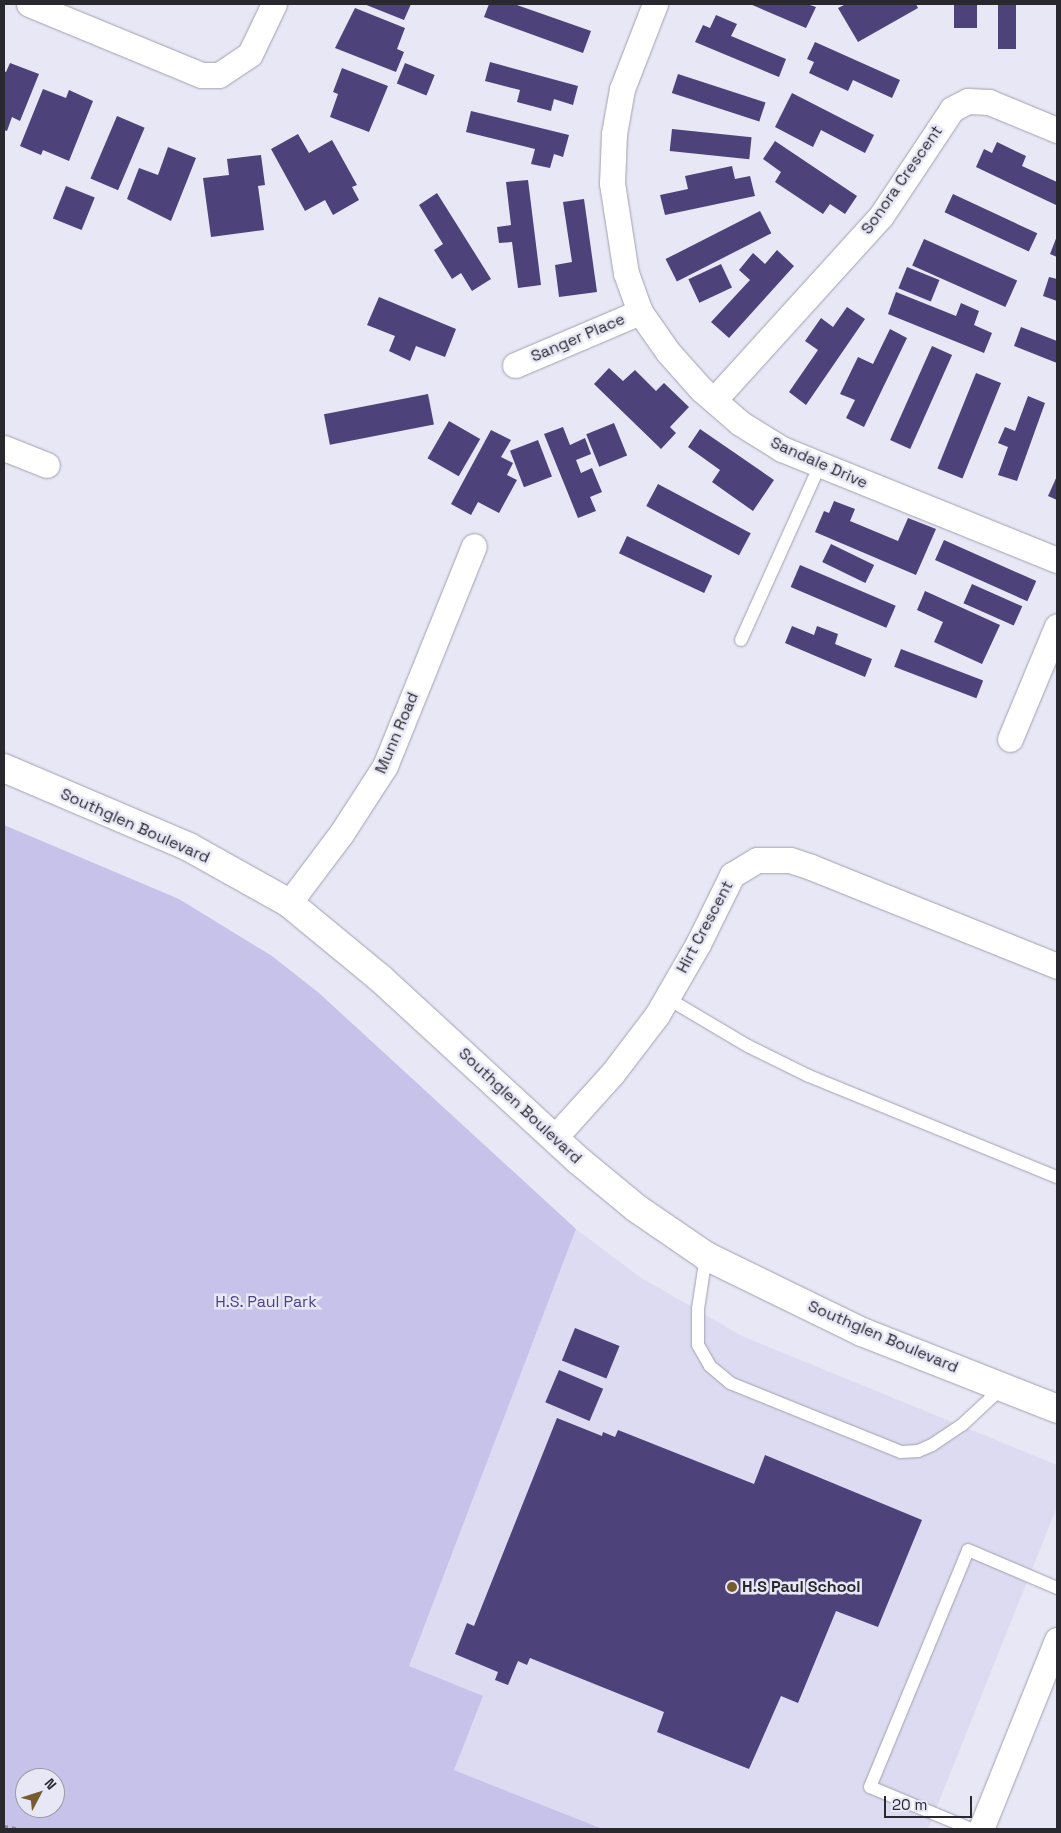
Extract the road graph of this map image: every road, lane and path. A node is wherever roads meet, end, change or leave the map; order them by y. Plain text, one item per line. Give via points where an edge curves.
1 (29, 4) edge
2 (274, 4) edge
3 (656, 4) edge
4 (1057, 130) edge
5 (640, 312) junction
6 (515, 365) dead end
7 (714, 400) junction
8 (4, 448) edge
9 (47, 465) dead end
10 (820, 465) junction
11 (474, 546) dead end
12 (1057, 560) edge
13 (1057, 626) edge
14 (741, 640) dead end
15 (1010, 739) dead end
16 (4, 768) edge
17 (289, 903) junction
18 (1057, 966) edge
19 (667, 998) junction
20 (555, 1136) junction
21 (1057, 1177) edge
22 (706, 1256) junction
23 (1004, 1386) junction
24 (1057, 1409) edge
25 (1057, 1588) edge
26 (1057, 1640) edge
27 (4, 1826) edge
28 (21, 1829) edge
29 (971, 1829) edge
30 (981, 1829) edge

1 - 2 street via 202,75 218,75 250,54
3 - 5 street, Sandale Drive via 622,89 614,134 612,183 617,230 626,273
4 - 7 street, Sonora Crescent via 989,102 968,101 952,109 881,216
5 - 6 street, Sanger Place
5 - 7 street, Sandale Drive via 668,352
7 - 10 street, Sandale Drive via 740,423 782,449
8 - 9 street
10 - 12 street, Sandale Drive
10 - 14 lane
11 - 17 street, Munn Road via 385,766 351,820
13 - 15 street
16 - 17 street, Southglen Boulevard via 189,847
17 - 20 street, Southglen Boulevard via 380,978
18 - 19 street, Hirt Crescent via 811,866 772,858 757,860 732,876
19 - 20 street, Hirt Crescent via 612,1074
19 - 21 lane via 748,1046 808,1076
20 - 22 street, Southglen Boulevard via 578,1160 636,1208
22 - 23 street, Southglen Boulevard via 862,1332
22 - 23 lane via 698,1309 698,1345 710,1366 730,1383 901,1452 918,1451 932,1445 962,1425
23 - 24 street, Southglen Boulevard
25 - 29 lane via 968,1550 870,1787
26 - 30 street
27 - 28 path

